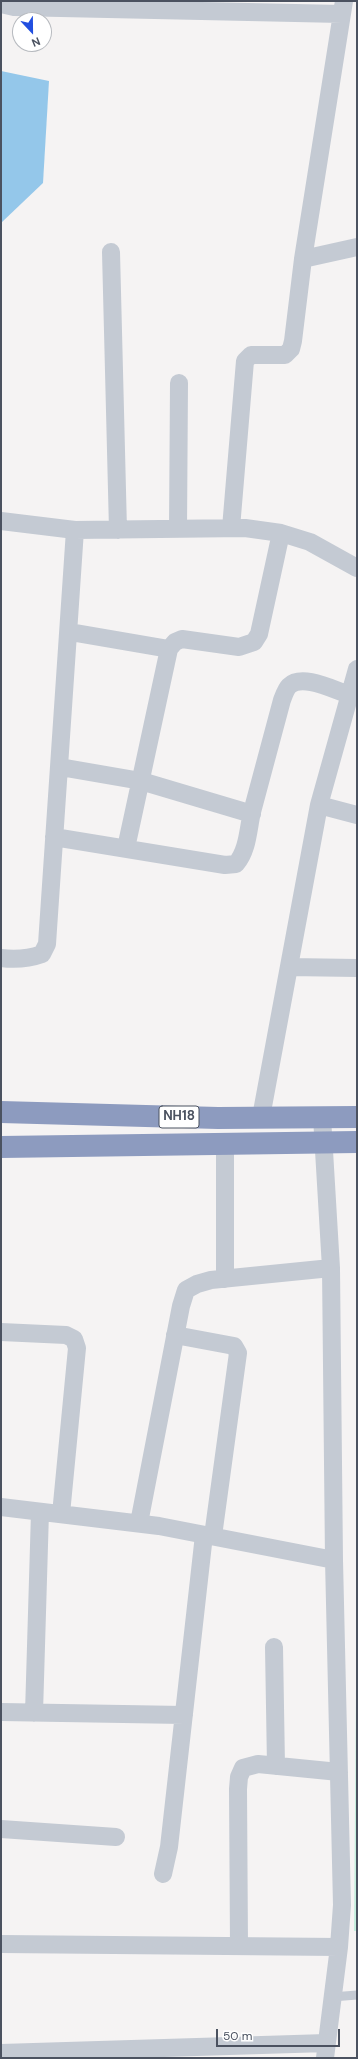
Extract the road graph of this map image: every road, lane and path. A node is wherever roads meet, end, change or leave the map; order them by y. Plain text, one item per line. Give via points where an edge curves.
1 (1, 4) edge
2 (91, 5) edge
3 (343, 8) edge
4 (357, 247) edge
5 (111, 252) dead end
6 (303, 259) junction
7 (179, 383) dead end
8 (1, 521) edge
9 (231, 528) junction
10 (178, 529) junction
11 (75, 530) junction
12 (118, 530) junction
13 (281, 533) junction
14 (357, 568) edge
15 (70, 632) junction
16 (169, 648) junction
17 (357, 669) edge
18 (350, 695) junction
19 (60, 767) junction
20 (141, 781) junction
21 (319, 805) junction
22 (252, 814) junction
23 (357, 815) edge
24 (54, 837) junction
25 (126, 848) junction
26 (1, 958) edge
27 (289, 967) junction
28 (357, 968) edge
29 (1, 1112) edge
30 (357, 1116) edge
31 (261, 1117) junction
32 (322, 1117) junction
33 (323, 1142) junction
34 (357, 1142) edge
35 (225, 1145) junction
36 (1, 1147) edge
37 (330, 1268) junction
38 (225, 1279) junction
39 (1, 1332) edge
40 (175, 1335) junction
41 (1, 1507) edge
42 (40, 1512) junction
43 (61, 1514) junction
44 (139, 1523) junction
45 (209, 1536) junction
46 (334, 1560) junction
47 (274, 1647) dead end
48 (1, 1712) edge
49 (34, 1713) junction
50 (184, 1715) junction
51 (276, 1766) junction
52 (339, 1772) junction
53 (1, 1830) edge
54 (116, 1837) dead end
55 (163, 1874) dead end
56 (1, 1944) edge
57 (239, 1946) junction
58 (339, 1947) junction
59 (357, 1994) edge
60 (332, 1997) junction
61 (326, 2051) edge
62 (1, 2053) edge

1 - 2 street via 14,7
2 - 3 street
3 - 6 street
4 - 6 street
5 - 12 street
6 - 9 street via 291,349 285,356 251,355 246,362
7 - 10 street
8 - 11 street
9 - 10 street
9 - 13 street
10 - 12 street
11 - 12 street
11 - 15 street
13 - 14 street via 310,542
13 - 16 street via 259,634 254,642 239,647 182,639
15 - 16 street
15 - 19 street
16 - 20 street
17 - 18 street
18 - 21 street
18 - 22 street via 305,680 296,680 288,686
19 - 20 street
19 - 24 street
20 - 22 street
20 - 25 street
21 - 23 street
21 - 27 street
22 - 25 street via 242,857 236,864 225,865
24 - 25 street
24 - 26 street via 47,944 42,954 31,958
27 - 28 street
27 - 31 street
29 - 31 highway, NH18
30 - 32 highway, NH18
31 - 32 highway, NH18
32 - 33 street
33 - 34 highway, NH18
33 - 35 highway, NH18
33 - 37 street
35 - 36 highway, NH18
35 - 38 street
37 - 38 street
37 - 46 street
38 - 40 street via 197,1284 186,1290
39 - 43 street via 66,1335 74,1339 77,1348
40 - 44 street
40 - 45 street via 224,1343 234,1346 238,1353
41 - 42 street
42 - 43 street
42 - 49 street
43 - 44 street
44 - 45 street
45 - 46 street
45 - 50 street
46 - 52 street
47 - 51 street
48 - 49 street
49 - 50 street
50 - 55 street via 169,1847
51 - 52 street
51 - 57 street via 258,1764 243,1768 239,1777
52 - 58 street via 342,1905
53 - 54 street
56 - 57 street
57 - 58 street
58 - 60 street
59 - 60 lane
60 - 61 street
61 - 62 street

